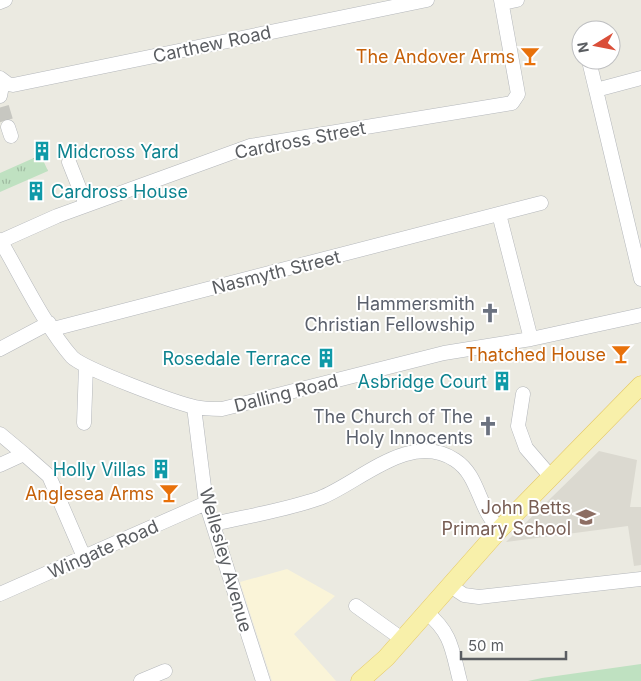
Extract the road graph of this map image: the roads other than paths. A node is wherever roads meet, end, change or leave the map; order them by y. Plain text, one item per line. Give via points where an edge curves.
1 (5, 0) edge
2 (427, 0) edge
3 (517, 0) edge
4 (0, 2) edge
5 (501, 2) edge
6 (591, 70) edge
7 (641, 78) edge
8 (1, 79) edge
9 (596, 90) junction
10 (1, 100) edge
11 (70, 162) dead end
12 (541, 203) dead end
13 (86, 205) junction
14 (498, 214) junction
15 (0, 241) edge
16 (641, 279) edge
17 (641, 315) edge
18 (51, 326) junction
19 (531, 339) junction
20 (0, 349) edge
21 (86, 366) junction
22 (641, 385) edge
23 (523, 394) dead end
24 (194, 407) junction
25 (84, 423) dead end
26 (0, 434) edge
27 (24, 454) junction
28 (0, 465) edge
29 (551, 477) junction
30 (206, 503) junction
31 (213, 524) junction
32 (500, 529) junction
33 (84, 557) junction
34 (641, 579) edge
35 (449, 585) junction
36 (0, 594) edge
37 (356, 606) dead end
38 (426, 612) junction
39 (402, 639) junction
40 (165, 671) dead end
41 (141, 681) edge
42 (263, 681) edge
43 (360, 681) edge
44 (460, 681) edge

1 - 4 street
2 - 8 street, Carthew Road via 13,85
3 - 5 street
5 - 13 street, Cardross Street via 518,94 516,100 506,105 250,146
6 - 9 street
7 - 9 street
8 - 10 street
9 - 16 street
11 - 13 street
12 - 14 street, Nasmyth Street
13 - 15 street, Cardross Street
14 - 18 street, Nasmyth Street
14 - 19 street
15 - 18 street, Dalling Road
17 - 19 street, Dalling Road
18 - 20 street, Nasmyth Street
18 - 21 street, Dalling Road via 74,358
19 - 24 street, Dalling Road via 444,353 222,409
21 - 24 street, Dalling Road
21 - 25 street
22 - 29 main road
23 - 29 street via 518,426 526,448
24 - 30 street, Wellesley Avenue
26 - 27 street
27 - 28 street
27 - 33 street via 48,476
29 - 32 main road
30 - 31 street, Wellesley Avenue
30 - 33 street, Wingate Road
31 - 32 street via 319,498 393,458 426,452 446,456 465,468 486,513
31 - 42 street, Wellesley Avenue
32 - 35 main road
33 - 36 street, Wingate Road
34 - 35 street via 491,596 468,596
35 - 38 main road
37 - 39 street
38 - 39 main road
38 - 44 street via 440,624 447,636
39 - 43 main road
40 - 41 street

